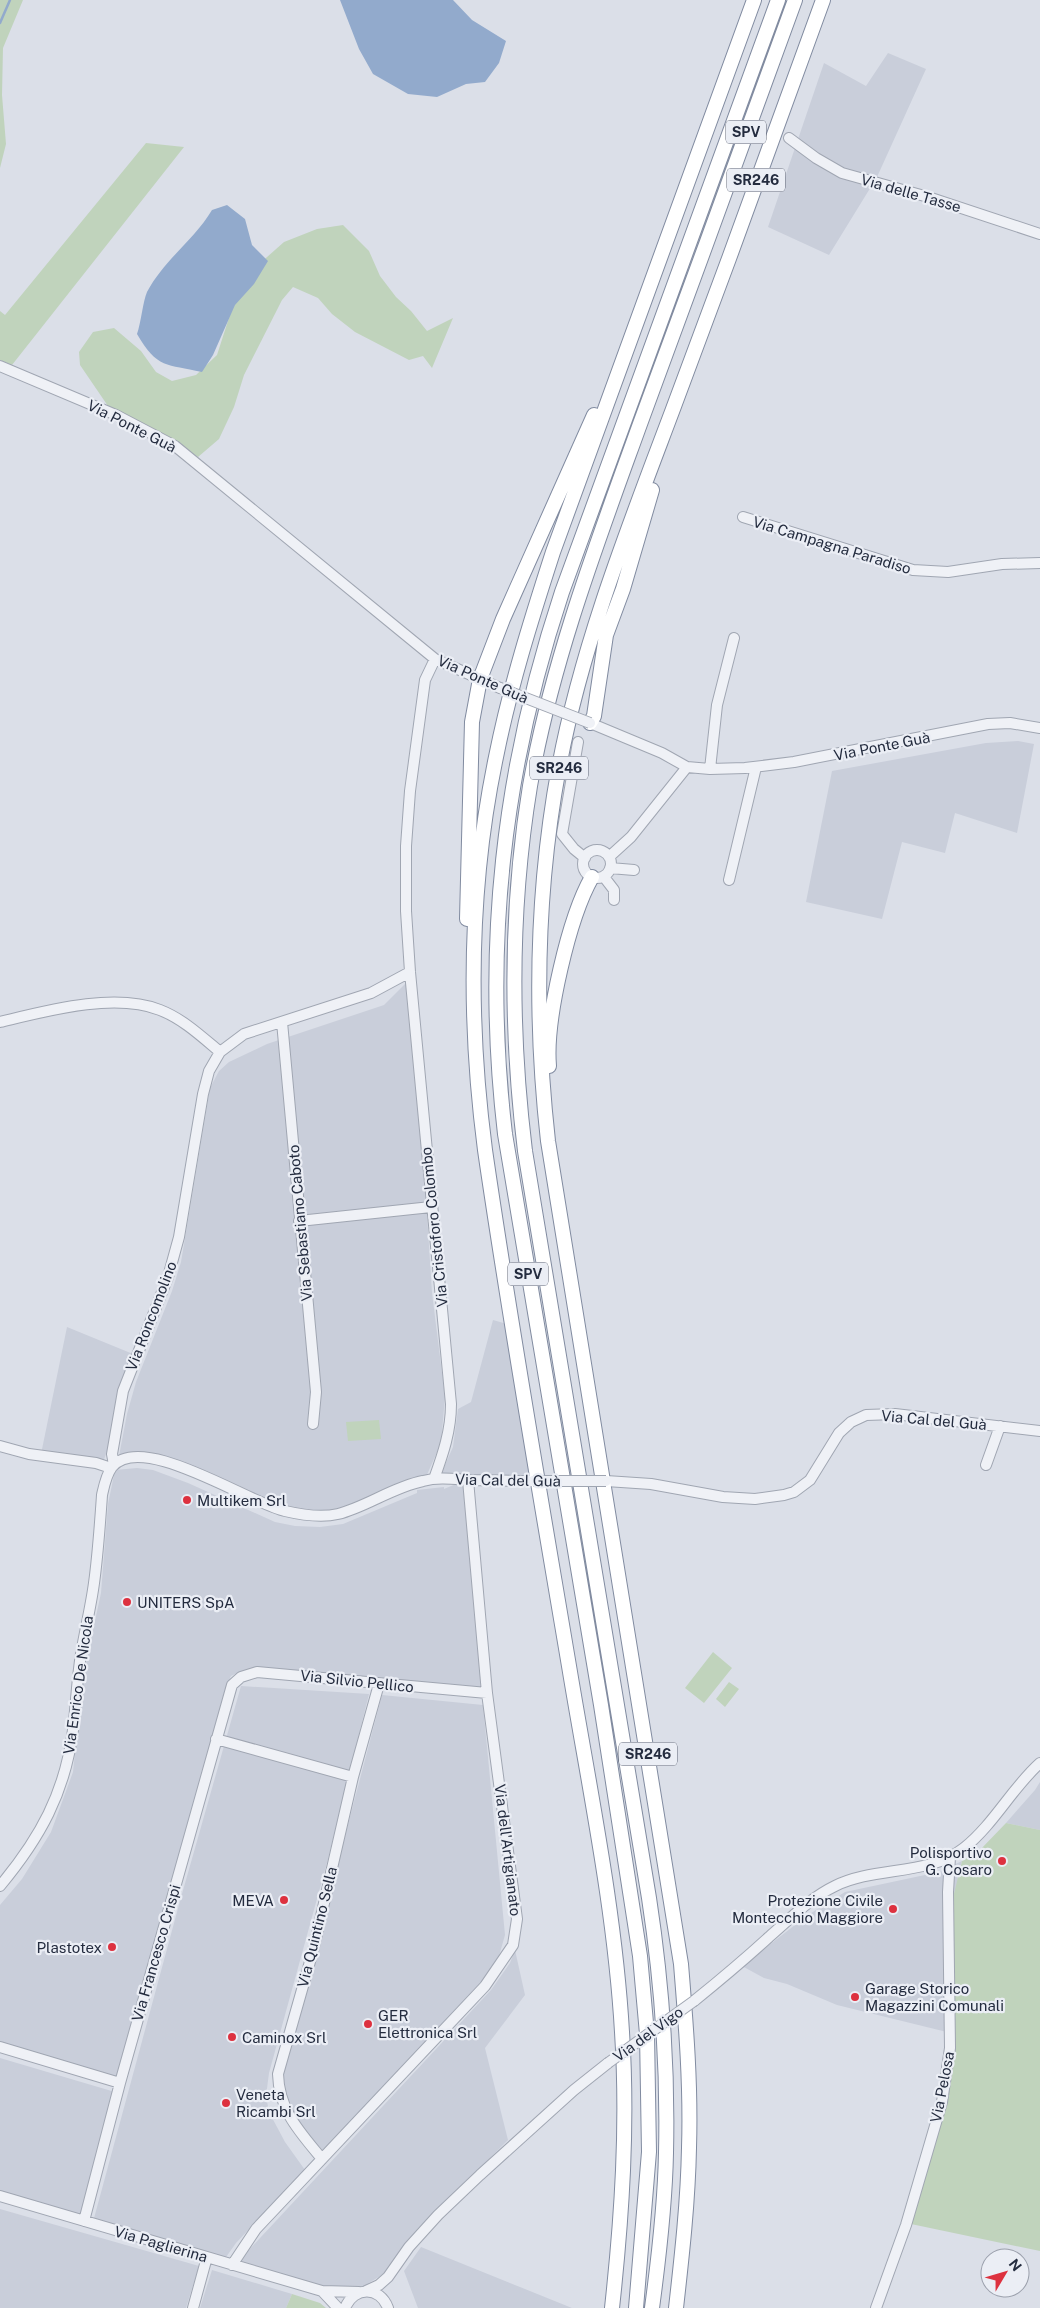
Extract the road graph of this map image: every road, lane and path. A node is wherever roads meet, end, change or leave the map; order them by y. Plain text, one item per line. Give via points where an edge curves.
1 (754, 0) edge
2 (778, 0) edge
3 (795, 0) edge
4 (823, 0) edge
5 (789, 138) dead end
6 (1040, 234) edge
7 (634, 327) junction
8 (694, 351) junction
9 (0, 366) edge
10 (743, 518) dead end
11 (1040, 563) edge
12 (734, 638) dead end
13 (435, 659) junction
14 (480, 679) junction
15 (590, 723) junction
16 (1040, 728) edge
17 (578, 742) dead end
18 (756, 767) junction
19 (687, 768) junction
20 (710, 770) junction
21 (609, 857) junction
22 (585, 858) junction
23 (610, 868) junction
24 (634, 870) dead end
25 (598, 877) junction
26 (729, 880) dead end
27 (614, 900) dead end
28 (410, 972) junction
29 (0, 1022) edge
30 (282, 1022) junction
31 (220, 1052) junction
32 (478, 1096) junction
33 (557, 1204) junction
34 (431, 1207) junction
35 (299, 1221) junction
36 (313, 1424) dead end
37 (1000, 1426) junction
38 (1040, 1430) edge
39 (0, 1446) edge
40 (113, 1466) junction
41 (986, 1466) dead end
42 (434, 1479) junction
43 (468, 1480) junction
44 (379, 1684) junction
45 (232, 1685) joint
46 (487, 1692) junction
47 (216, 1740) junction
48 (1040, 1763) edge
49 (353, 1777) junction
50 (950, 1857) junction
51 (0, 1886) edge
52 (0, 2048) edge
53 (120, 2083) junction
54 (322, 2159) junction
55 (0, 2196) edge
56 (84, 2221) junction
57 (207, 2257) junction
58 (232, 2265) junction
59 (388, 2277) junction
60 (322, 2291) junction
61 (362, 2291) junction
62 (193, 2308) edge
63 (338, 2308) edge
64 (345, 2308) edge
65 (388, 2308) edge
66 (612, 2308) edge
67 (636, 2308) edge
68 (652, 2308) edge
69 (676, 2308) edge
70 (876, 2308) edge

1 - 7 highway
2 - 67 highway, SPV via 545,644 512,784 498,913 496,1016 505,1134 625,1853 643,1988 649,2152
3 - 68 highway, SPV via 567,634 534,764 516,910 514,1026 525,1152 649,1898 661,1992 666,2154
4 - 8 highway, SR246
5 - 6 street, Via delle Tasse via 842,173
7 - 14 highway
7 - 32 highway via 528,628 496,757 486,813 475,924 473,989
8 - 15 highway via 678,415 606,635 594,716
8 - 33 highway, SR246 via 586,653 550,818 538,1000 543,1094
9 - 13 street, Via Ponte Guà via 116,415 175,446
10 - 11 street, Via Campagna Paradiso via 913,570 948,572 1002,564
12 - 20 street via 717,705
13 - 14 street, Via Ponte Guà
13 - 28 street, Via Cristoforo Colombo via 425,680 410,791 406,911
14 - 15 street, Via Ponte Guà, bridge
14 - 32 highway via 472,722 469,792 467,1000 470,1049
15 - 19 street, Via Ponte Guà via 662,753
16 - 18 street, Via Ponte Guà via 1010,723 988,724
17 - 22 street via 562,834
18 - 20 street, Via Ponte Guà
18 - 26 street
19 - 20 street, Via Ponte Guà
19 - 21 street via 631,837
21 - 22 street via 597,850
21 - 23 street
22 - 25 street via 585,871
23 - 24 street
23 - 25 street
25 - 27 street via 614,890
25 - 33 highway via 581,899 574,920 559,980 548,1057
28 - 30 street, Via Roncomolino via 371,993
28 - 34 street, Via Cristoforo Colombo
29 - 31 street via 91,1004 144,1005 161,1010 194,1029
30 - 31 street, Via Roncomolino via 244,1034
30 - 35 street, Via Sebastiano Caboto
31 - 40 street, Via Roncomolino via 209,1071 203,1094 174,1257 123,1392 112,1454
32 - 66 highway via 495,1220 618,1980 623,2060 624,2179
33 - 69 highway, SR246 via 681,1964 689,2147
34 - 35 street
34 - 42 street, Via Cristoforo Colombo via 451,1404 447,1440
35 - 36 street, Via Sebastiano Caboto via 316,1392
37 - 38 street, Via Cal del Guà
37 - 41 street, Via Cal del Guà
37 - 43 street, Via Cal del Guà, bridge via 894,1414 866,1415 839,1433 810,1480 794,1492 754,1499 606,1481
39 - 40 street via 29,1454
40 - 42 street, Via Cal del Guà via 129,1457 147,1456 197,1473 284,1511 320,1516 344,1512 398,1488
40 - 51 street, Via Enrico De Nicola via 104,1482 94,1583 64,1775 36,1837
42 - 43 street, Via Cal del Guà
43 - 46 street, Via dell'Artigianato
44 - 45 street, Via Silvio Pellico via 257,1672 241,1677
44 - 46 street, Via Silvio Pellico
44 - 49 street, Via Quintino Sella
45 - 47 street, Via Francesco Crispi
46 - 54 street, Via dell'Artigianato via 517,1919 513,1945 485,1986
47 - 49 street
47 - 53 street, Via Francesco Crispi
48 - 50 street, Via del Vigo via 986,1828
49 - 54 street, Via Quintino Sella via 313,1951 278,2074 278,2087 285,2109
50 - 59 street, Via del Vigo, bridge via 834,1886 806,1904 694,2001 574,2090 438,2215
50 - 70 street, Via Pelosa via 950,2048 942,2102 906,2225
52 - 53 street
53 - 56 street, Via Francesco Crispi
54 - 58 street, Via dell'Artigianato via 256,2229
55 - 56 street, Via Paglierina
56 - 57 street, Via Paglierina
57 - 58 street, Via Paglierina
57 - 62 street
58 - 60 street, Via Paglierina
59 - 61 street, Via del Vigo via 379,2285
59 - 65 street
60 - 61 street, Via Paglierina
60 - 63 street
61 - 64 street, Via del Vigo via 352,2296
61 - 65 street via 380,2295

